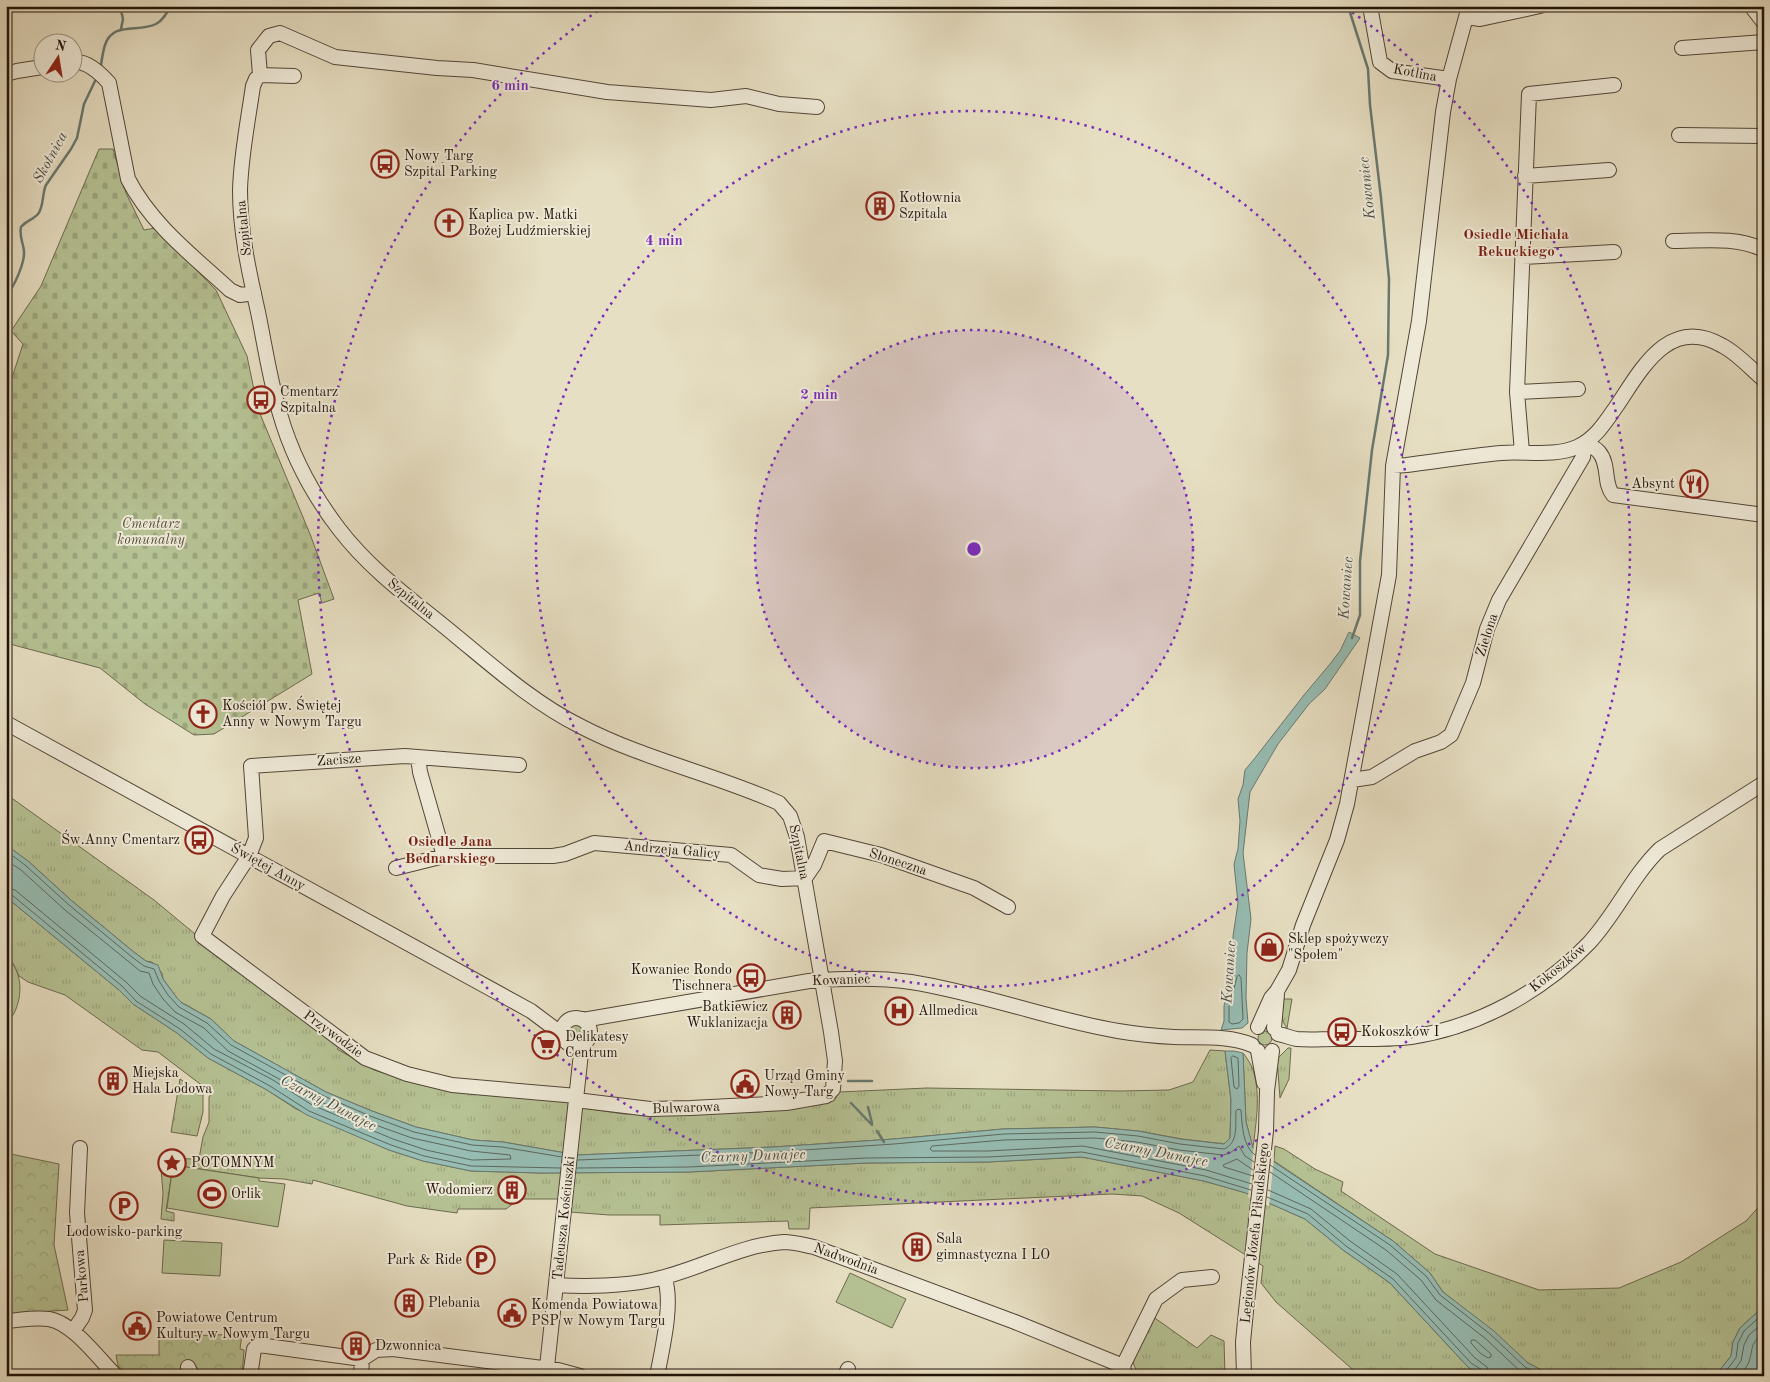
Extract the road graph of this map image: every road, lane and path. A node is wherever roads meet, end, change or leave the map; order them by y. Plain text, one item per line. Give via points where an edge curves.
1 (1370, 6) edge
2 (1540, 6) edge
3 (1751, 6) edge
4 (1467, 12) edge
5 (1764, 23) edge
6 (1764, 42) edge
7 (1682, 48) dead end
8 (82, 64) edge
9 (32, 69) edge
10 (6, 74) edge
11 (260, 75) junction
12 (294, 76) dead end
13 (1449, 79) junction
14 (1614, 85) dead end
15 (817, 107) dead end
16 (1679, 135) dead end
17 (1764, 136) edge
18 (1609, 170) dead end
19 (1525, 176) junction
20 (1673, 241) dead end
21 (1764, 250) edge
22 (1614, 252) dead end
23 (1522, 257) junction
24 (254, 293) junction
25 (1764, 380) edge
26 (1578, 389) dead end
27 (1517, 392) junction
28 (1585, 443) junction
29 (1522, 452) junction
30 (1393, 466) junction
31 (1764, 515) edge
32 (6, 722) edge
33 (418, 757) junction
34 (519, 765) dead end
35 (1352, 780) junction
36 (1764, 783) edge
37 (248, 856) junction
38 (444, 856) junction
39 (396, 868) dead end
40 (804, 878) junction
41 (1008, 907) dead end
42 (821, 980) junction
43 (1277, 991) junction
44 (531, 1011) junction
45 (628, 1011) junction
46 (583, 1020) junction
47 (568, 1021) junction
48 (1256, 1028) junction
49 (1223, 1038) junction
50 (576, 1039) junction
51 (1269, 1042) junction
52 (576, 1097) junction
53 (80, 1148) dead end
54 (664, 1277) junction
55 (1212, 1277) dead end
56 (557, 1285) junction
57 (6, 1321) edge
58 (73, 1331) junction
59 (362, 1368) edge
60 (1124, 1371) edge
61 (547, 1372) edge
62 (116, 1376) edge
63 (250, 1376) edge
64 (580, 1376) edge
65 (657, 1376) edge
66 (1244, 1376) edge

1 - 13 street, Kotlina via 1380,62 1392,71
2 - 4 street via 1480,19
3 - 5 street
4 - 13 street
6 - 7 street
8 - 24 street via 100,72 109,83 128,179 154,220 230,290 240,295
9 - 10 street
11 - 12 street
11 - 15 street via 258,50 269,36 280,33 336,57 482,71 607,92 711,100 746,96 779,104
11 - 24 street, Szpitalna via 252,96 240,189 244,243
13 - 30 street via 1419,321
14 - 19 street via 1528,94
16 - 17 street
18 - 19 street
19 - 23 street
20 - 21 street via 1746,243
22 - 23 street
23 - 27 street
24 - 40 street, Szpitalna via 280,414 292,447 320,502 369,563 521,688 579,726 779,803 793,823
25 - 28 street, Zielona via 1719,343 1691,336 1672,341 1649,359 1606,422
26 - 27 street
27 - 29 street
28 - 29 street, Zielona via 1557,452
28 - 31 street via 1599,452 1606,467 1608,489 1613,495
28 - 35 street, Zielona via 1583,457 1499,600 1487,629 1473,683 1450,735 1441,742 1415,751 1372,777
29 - 30 street, Zielona
30 - 35 street via 1389,576
32 - 37 street, Świętej Anny
33 - 34 street, Zacisze
33 - 37 street, Zacisze via 252,766 256,838
33 - 38 street
35 - 43 street via 1337,840 1289,970
36 - 51 street, Kokoszków via 1660,849 1590,941 1553,974 1515,1001 1486,1016 1413,1036
37 - 44 street, Świętej Anny
37 - 52 street, Przywodzie via 202,936 365,1058 407,1074 452,1085
38 - 39 street, Andrzeja Galicy
38 - 40 street, Andrzeja Galicy via 553,856 594,843 731,855 759,875
40 - 41 street, Słoneczna via 814,865 824,840 881,855 974,888
40 - 42 street, Szpitalna
42 - 45 street, Kowaniec
42 - 49 street, Kowaniec via 872,978 912,982 1116,1031
42 - 52 street, Bulwarowa via 835,1061 833,1089 826,1096 767,1105 650,1109
43 - 48 street
43 - 51 street
44 - 47 street, Świętej Anny
44 - 50 street, Świętej Anny
45 - 46 street, Kowaniec
45 - 50 street, Kowaniec
46 - 47 street, Świętej Anny via 574,1018
46 - 50 street via 588,1026
47 - 50 street via 563,1028
48 - 49 street, Kowaniec
48 - 51 street via 1265,1025
48 - 51 street via 1251,1037
49 - 51 street, Kowaniec
50 - 52 street, Tadeusza Kościuszki
51 - 66 street, Legionów Józefa Piłsudskiego via 1262,1077 1267,1091 1266,1131 1247,1300
52 - 56 street, Tadeusza Kościuszki
53 - 58 street, Parkowa via 77,1213 85,1310
54 - 56 street, Nadwodnia via 621,1284
54 - 60 street, Nadwodnia via 754,1246 799,1243 1015,1322
54 - 65 street via 669,1291
55 - 60 street via 1182,1280 1156,1299
56 - 61 street, Tadeusza Kościuszki
57 - 58 street via 40,1318 63,1324
58 - 62 street
59 - 61 street via 376,1350 393,1349
59 - 63 street via 259,1345 254,1349
61 - 64 street

